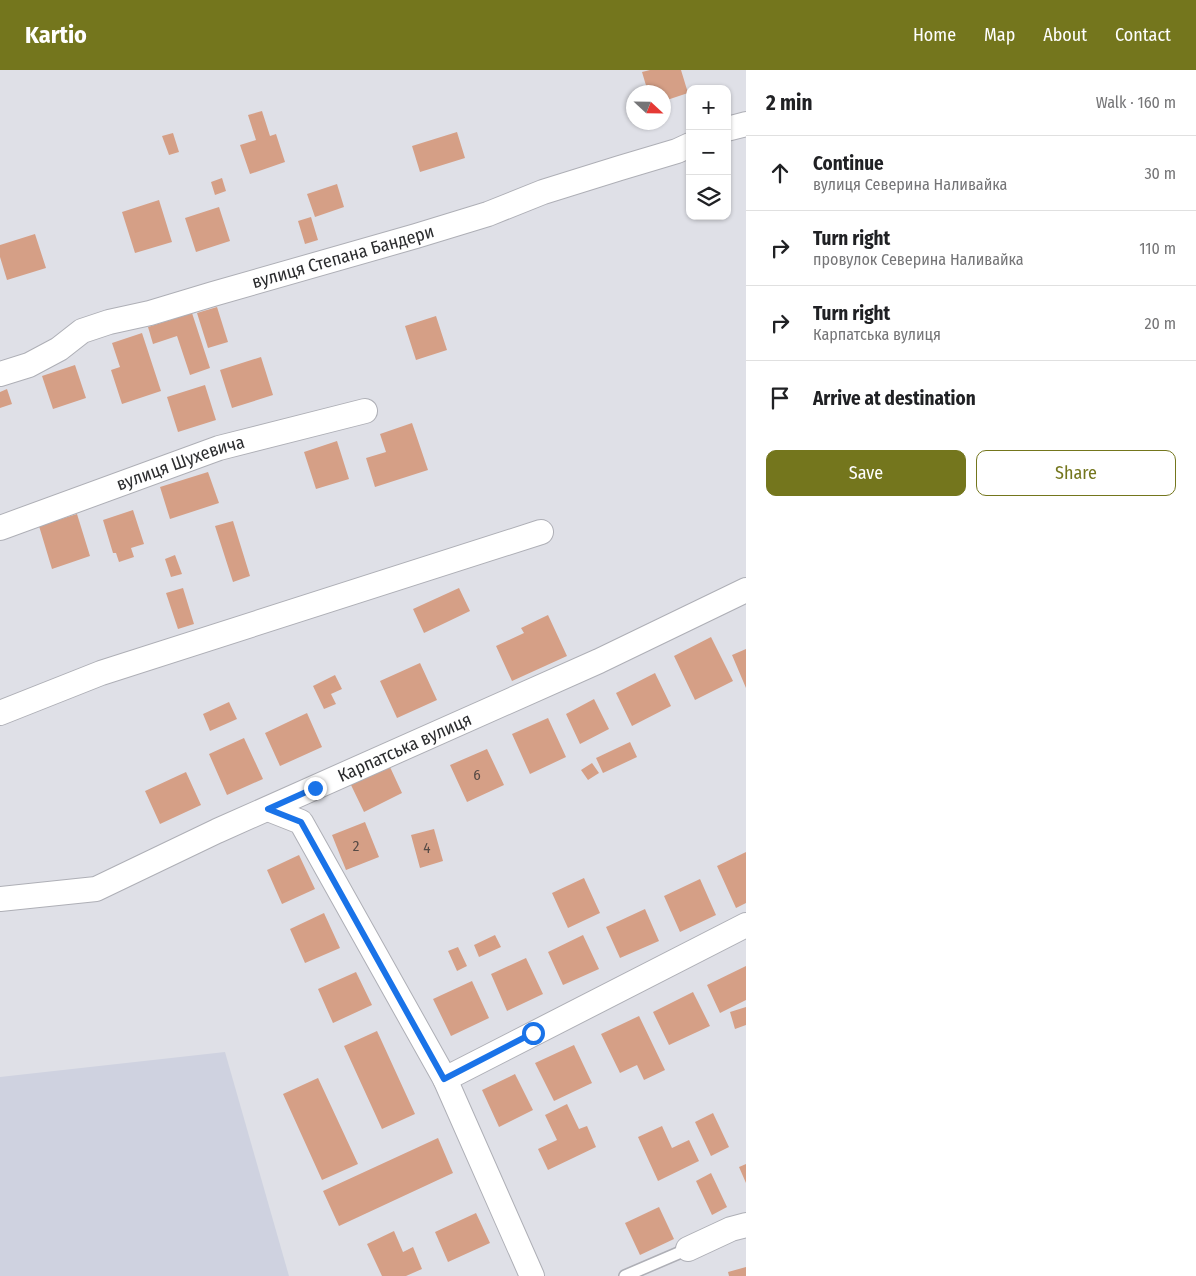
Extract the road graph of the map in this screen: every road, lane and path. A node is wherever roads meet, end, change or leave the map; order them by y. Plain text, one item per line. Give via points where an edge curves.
1 (746, 124) edge
2 (731, 128) edge
3 (686, 147) edge
4 (0, 374) edge
5 (365, 411) dead end
6 (0, 528) edge
7 (541, 532) dead end
8 (746, 590) edge
9 (0, 713) edge
10 (268, 809) junction
11 (0, 899) edge
12 (746, 924) edge
13 (444, 1079) junction
14 (746, 1226) edge
15 (688, 1249) joint
16 (532, 1276) edge
17 (625, 1276) edge

1 - 2 street
3 - 4 street, вулиця Степана Бандери via 416,236 109,322 82,331 59,349 29,365
5 - 6 street, вулиця Шухевича via 219,448
7 - 9 street via 101,673
8 - 10 street, Карпатська вулиця via 599,661
10 - 11 street, Карпатська вулиця via 96,888
10 - 13 street via 301,822
12 - 13 street
13 - 16 street
14 - 15 street via 731,1228
15 - 17 lane

